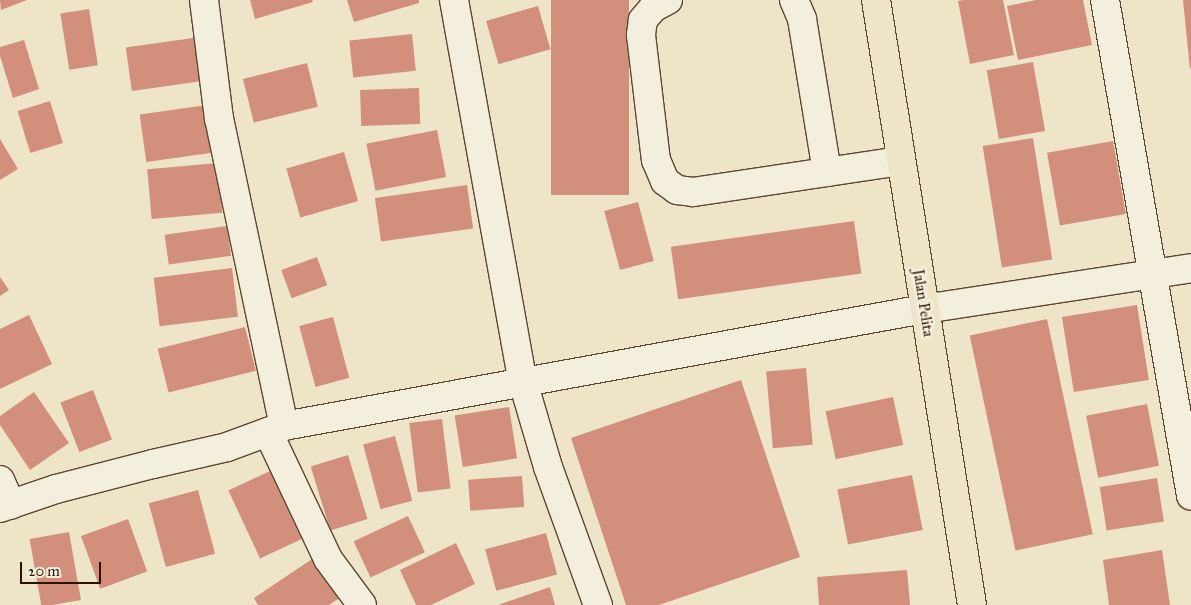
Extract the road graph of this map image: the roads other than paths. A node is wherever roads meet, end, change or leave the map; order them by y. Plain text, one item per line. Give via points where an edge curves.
1 (204, 0) edge
2 (454, 0) edge
3 (668, 0) edge
4 (794, 0) edge
5 (876, 0) edge
6 (1105, 0) edge
7 (901, 161) junction
8 (827, 172) junction
9 (1191, 268) edge
10 (1151, 274) junction
11 (924, 309) junction
12 (523, 382) junction
13 (276, 429) junction
14 (0, 480) edge
15 (1191, 496) edge
16 (5, 506) edge
17 (362, 605) edge
18 (598, 605) edge
19 (972, 605) edge

1 - 13 street via 218,118
2 - 12 street
3 - 8 street via 652,8 643,20 640,35 656,160 665,182 677,190 693,192
4 - 8 street via 802,19
5 - 7 highway, Jalan Pelita
6 - 10 street
7 - 8 street
7 - 11 highway, Jalan Pelita
9 - 10 street
10 - 11 street
10 - 15 street
11 - 12 street
11 - 19 highway, Jalan Pelita
12 - 13 street
12 - 18 street via 548,468
13 - 16 street via 227,447 56,489
13 - 17 street via 328,559
14 - 16 street

